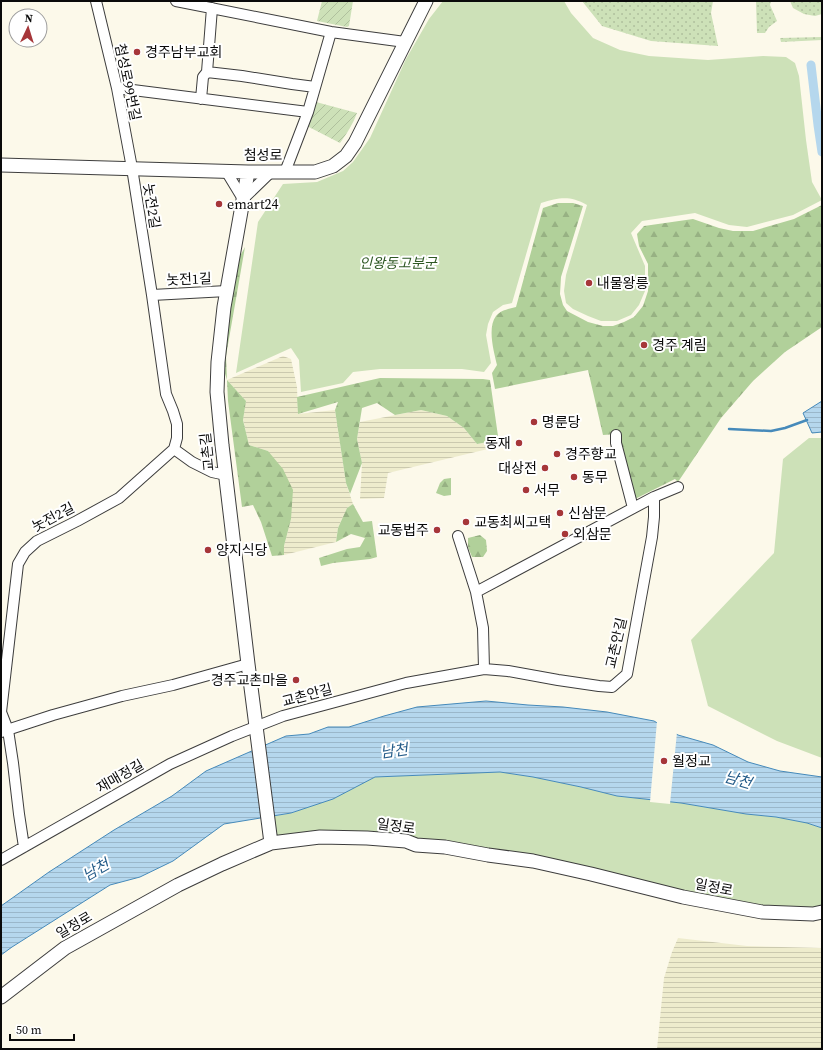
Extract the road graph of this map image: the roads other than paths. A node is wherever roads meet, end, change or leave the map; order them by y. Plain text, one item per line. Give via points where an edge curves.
1 (96, 1) edge
2 (176, 1) edge
3 (426, 1) edge
4 (217, 6) edge
5 (331, 32) junction
6 (405, 42) junction
7 (208, 72) junction
8 (315, 87) junction
9 (117, 88) junction
10 (201, 99) junction
11 (308, 112) junction
12 (1, 165) edge
13 (132, 168) junction
14 (226, 171) junction
15 (248, 172) junction
16 (279, 172) junction
17 (243, 199) junction
18 (227, 291) junction
19 (152, 295) junction
20 (616, 435) dead end
21 (174, 449) junction
22 (226, 475) junction
23 (678, 487) dead end
24 (654, 497) junction
25 (633, 508) junction
26 (458, 536) dead end
27 (476, 592) junction
28 (248, 664) junction
29 (484, 669) junction
30 (257, 729) junction
31 (4, 731) edge
32 (271, 843) junction
33 (24, 847) junction
34 (1, 860) edge
35 (822, 912) edge
36 (1, 997) edge

1 - 9 street, 첨성로99번길
2 - 4 street
3 - 6 street, 첨성로
4 - 5 street
4 - 7 street
5 - 6 street
5 - 8 street
6 - 16 street, 첨성로 via 355,143 346,156 333,166 315,172
7 - 8 street
7 - 10 street via 203,77
8 - 11 street
9 - 10 street
9 - 13 street, 첨성로99번길
10 - 11 street
11 - 16 street
12 - 13 street, 첨성로
13 - 14 street, 첨성로
13 - 19 street, 놋전2길
14 - 15 street, 첨성로
14 - 17 street
15 - 16 street, 첨성로
15 - 17 street, 교촌길
16 - 17 street
17 - 18 street, 교촌길
18 - 19 street, 놋전1길
18 - 22 street, 교촌길 via 217,392
19 - 21 street, 놋전2길 via 166,394 177,424 178,438
20 - 25 street
21 - 22 street via 192,462 212,472
21 - 31 street, 놋전2길 via 119,498 37,541 24,552 18,564 1,712
22 - 28 street, 교촌길
23 - 24 street
24 - 25 street
24 - 29 street, 교촌안길 via 652,537 627,674 612,687
25 - 27 street
26 - 27 street
27 - 29 street via 483,628
28 - 30 street, 교촌길
28 - 31 street via 122,696
29 - 30 street, 교촌안길 via 406,683 283,716
30 - 32 street, 교촌길
30 - 33 street, 재매정길 via 232,736 170,764
31 - 33 street, 놋전2길 via 13,763
32 - 35 street, 일정로 via 320,837 406,841 416,845 445,847 539,863 683,897 762,912
32 - 36 street, 일정로 via 178,885 65,948
33 - 34 street, 재매정길

